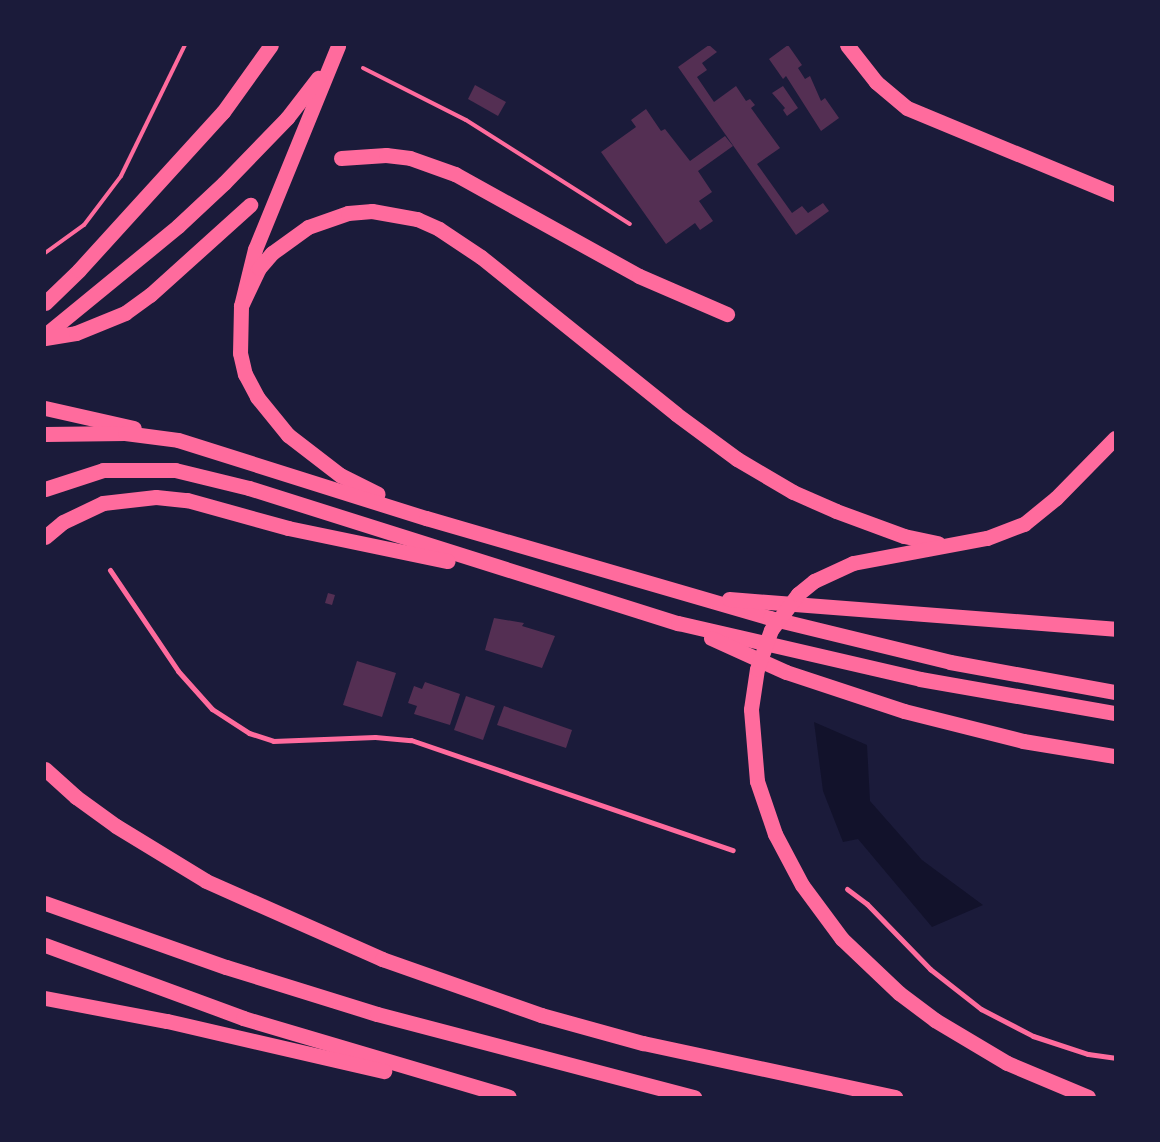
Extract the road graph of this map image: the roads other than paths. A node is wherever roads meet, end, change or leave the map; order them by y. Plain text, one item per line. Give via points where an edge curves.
1 (185, 45) edge
2 (272, 45) edge
3 (847, 45) edge
4 (338, 46) edge
5 (363, 68) dead end
6 (341, 158) dead end
7 (1115, 194) edge
8 (250, 205) dead end
9 (630, 224) dead end
10 (45, 253) edge
11 (48, 300) edge
12 (241, 306) junction
13 (727, 314) dead end
14 (45, 336) edge
15 (45, 408) edge
16 (45, 434) edge
17 (1115, 438) edge
18 (178, 440) junction
19 (45, 489) edge
20 (426, 518) junction
21 (45, 537) edge
22 (957, 544) junction
23 (110, 570) dead end
24 (525, 577) junction
25 (686, 595) junction
26 (678, 623) junction
27 (1115, 629) edge
28 (1115, 692) edge
29 (1115, 713) edge
30 (1115, 756) edge
31 (45, 769) edge
32 (733, 850) dead end
33 (846, 889) dead end
34 (45, 903) edge
35 (45, 945) edge
36 (45, 998) edge
37 (1115, 1058) edge
38 (498, 1097) edge
39 (508, 1097) edge
40 (694, 1097) edge
41 (895, 1097) edge
42 (1088, 1097) edge

1 - 10 lane via 121,176 84,225
2 - 11 highway via 216,119
3 - 7 highway via 876,82 907,108
4 - 12 highway via 255,248
4 - 14 highway via 287,118 178,226
5 - 9 lane via 466,120
6 - 13 highway via 386,155 410,158 455,174 639,276
8 - 14 highway via 150,295 125,312 76,333
12 - 20 highway via 239,332 246,374 270,417 309,454 340,475
12 - 22 highway via 263,263 308,227 348,213 372,211 417,219 439,229 481,257 676,414 761,474 793,492 874,526 931,542
15 - 18 highway via 111,421
16 - 18 highway via 124,433
17 - 22 highway via 1056,498 1024,524
18 - 20 highway via 317,481
19 - 24 highway via 104,470 175,470 257,491
20 - 25 highway
21 - 24 highway via 63,522 103,503 156,497 187,500 288,528
22 - 42 highway via 878,557 831,571 798,594 783,611 763,650 753,688 753,758 764,806 786,859 842,939 899,993 935,1020 1007,1063
23 - 32 street via 178,671 212,710 249,733 272,741 375,737 411,740
24 - 26 highway
25 - 27 highway
25 - 28 highway via 886,648
26 - 29 highway via 920,678
26 - 30 highway via 786,672 846,694 978,730
31 - 41 highway via 116,826 206,881 382,958 542,1015 643,1044
33 - 37 street via 867,904 930,969 981,1009 1033,1036 1088,1054
34 - 40 highway via 226,967 377,1014
35 - 39 highway via 243,1018
36 - 38 highway via 167,1021

